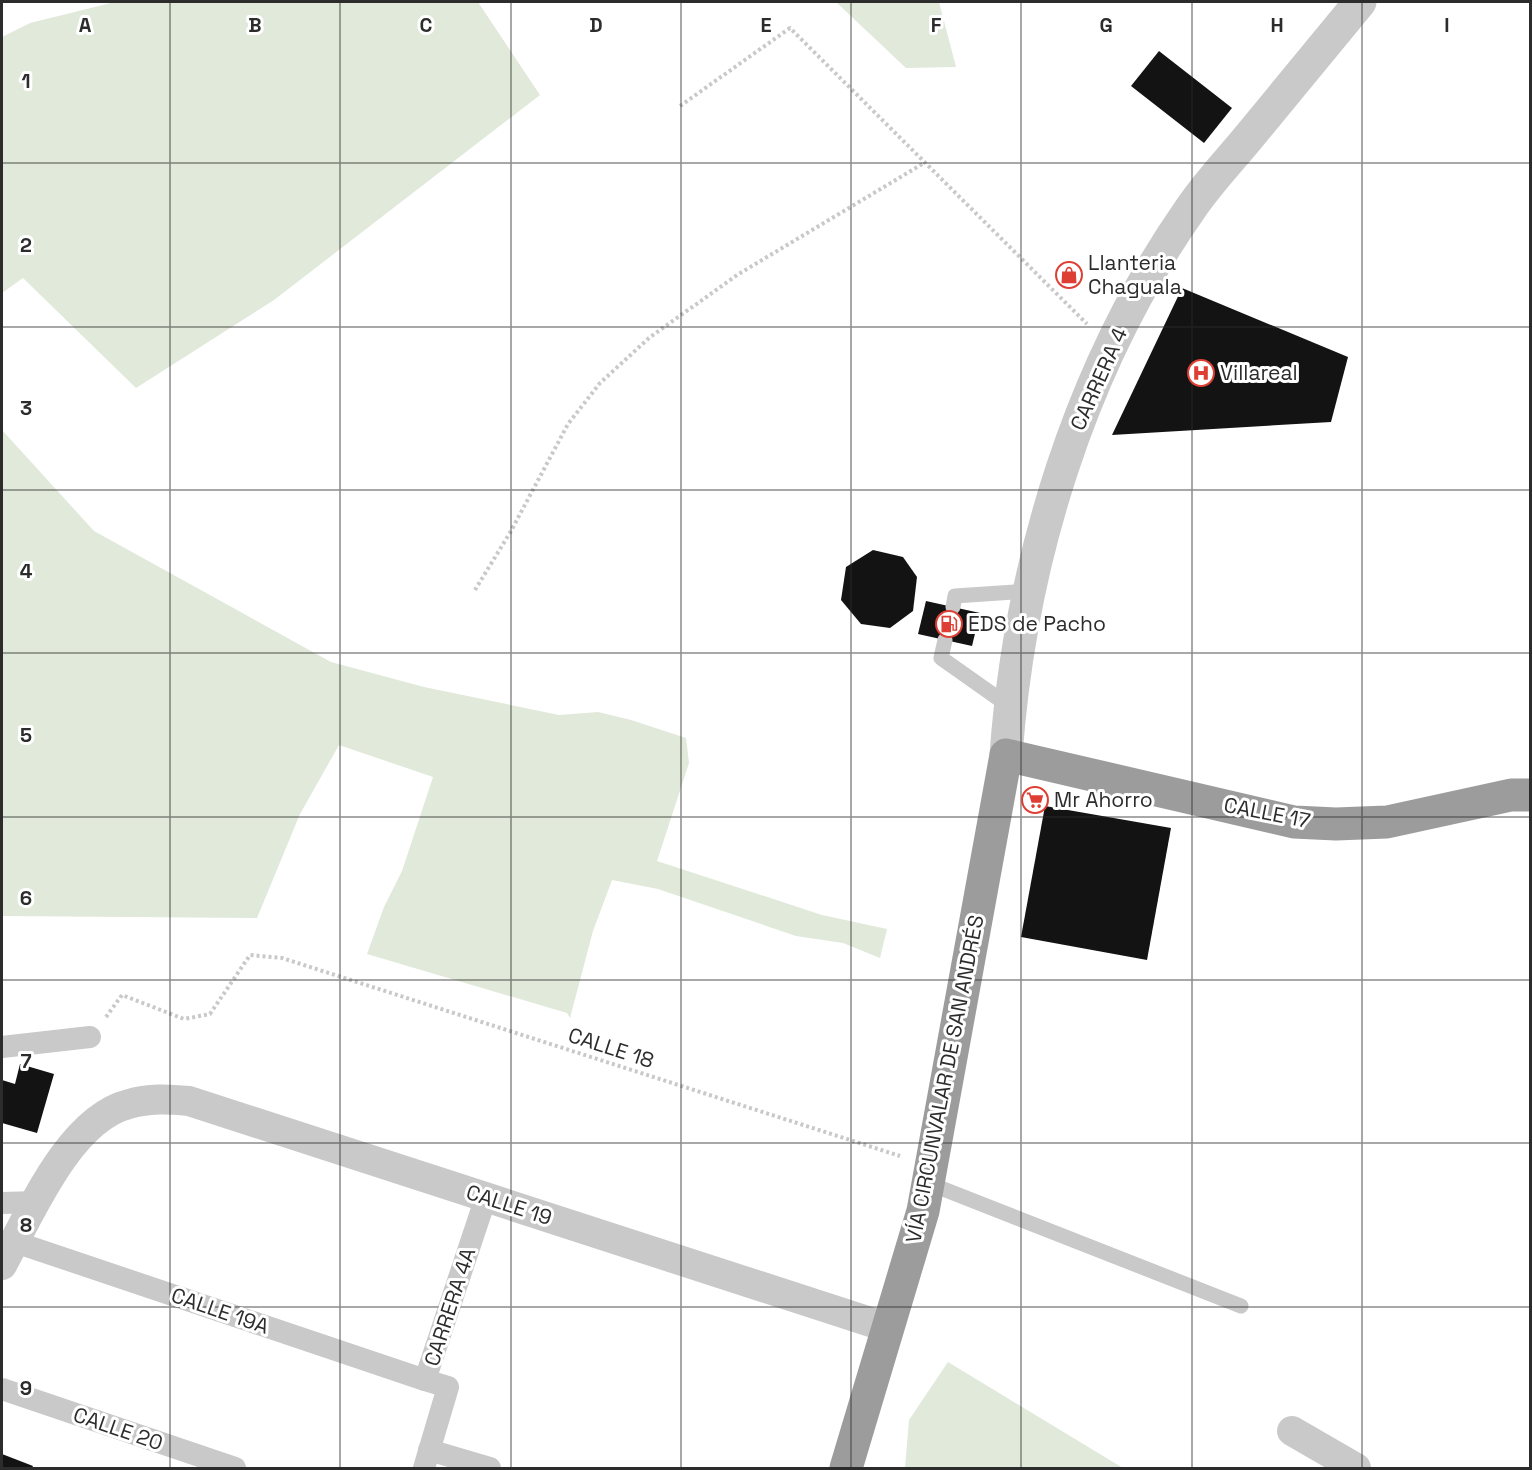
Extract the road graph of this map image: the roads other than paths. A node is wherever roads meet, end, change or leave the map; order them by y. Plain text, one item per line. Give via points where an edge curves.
1 (1360, 2) edge
2 (1028, 591) junction
3 (953, 607) dead end
4 (945, 640) dead end
5 (1009, 706) junction
6 (1006, 755) junction
7 (1530, 795) edge
8 (90, 1037) road end
9 (2, 1047) edge
10 (930, 1175) junction
11 (486, 1197) junction
12 (38, 1202) junction
13 (2, 1203) edge
14 (8, 1254) edge
15 (1241, 1306) dead end
16 (889, 1328) junction
17 (425, 1380) junction
18 (2, 1389) edge
19 (1292, 1431) dead end
20 (426, 1459) edge
21 (236, 1468) edge
22 (490, 1468) edge
23 (846, 1468) edge
24 (1356, 1468) edge

1 - 2 street, CARRERA 4 via 1191,207 1152,268 1111,348 1072,438
2 - 3 lane via 956,596
2 - 5 street, CARRERA 4
4 - 5 lane via 941,658
5 - 6 street, CARRERA 4
6 - 7 highway, CALLE 17 via 1294,822 1387,822 1511,795
6 - 10 highway, VÍA CIRCUNVALAR DE SAN ANDRÉS
8 - 9 street
10 - 15 lane
10 - 16 highway, VÍA CIRCUNVALAR DE SAN ANDRÉS
11 - 12 street, CALLE 19 via 189,1101 160,1098 128,1104 97,1119 72,1143
11 - 16 street, CALLE 19
11 - 17 street, CARRERA 4A
12 - 13 street
12 - 14 street, CALLE 19
14 - 17 street, CALLE 19A
16 - 23 highway, VÍA CIRCUNVALAR DE SAN ANDRÉS
17 - 20 street, CARRERA 4A via 448,1387
18 - 21 street, CALLE 20
19 - 24 street
20 - 22 street

